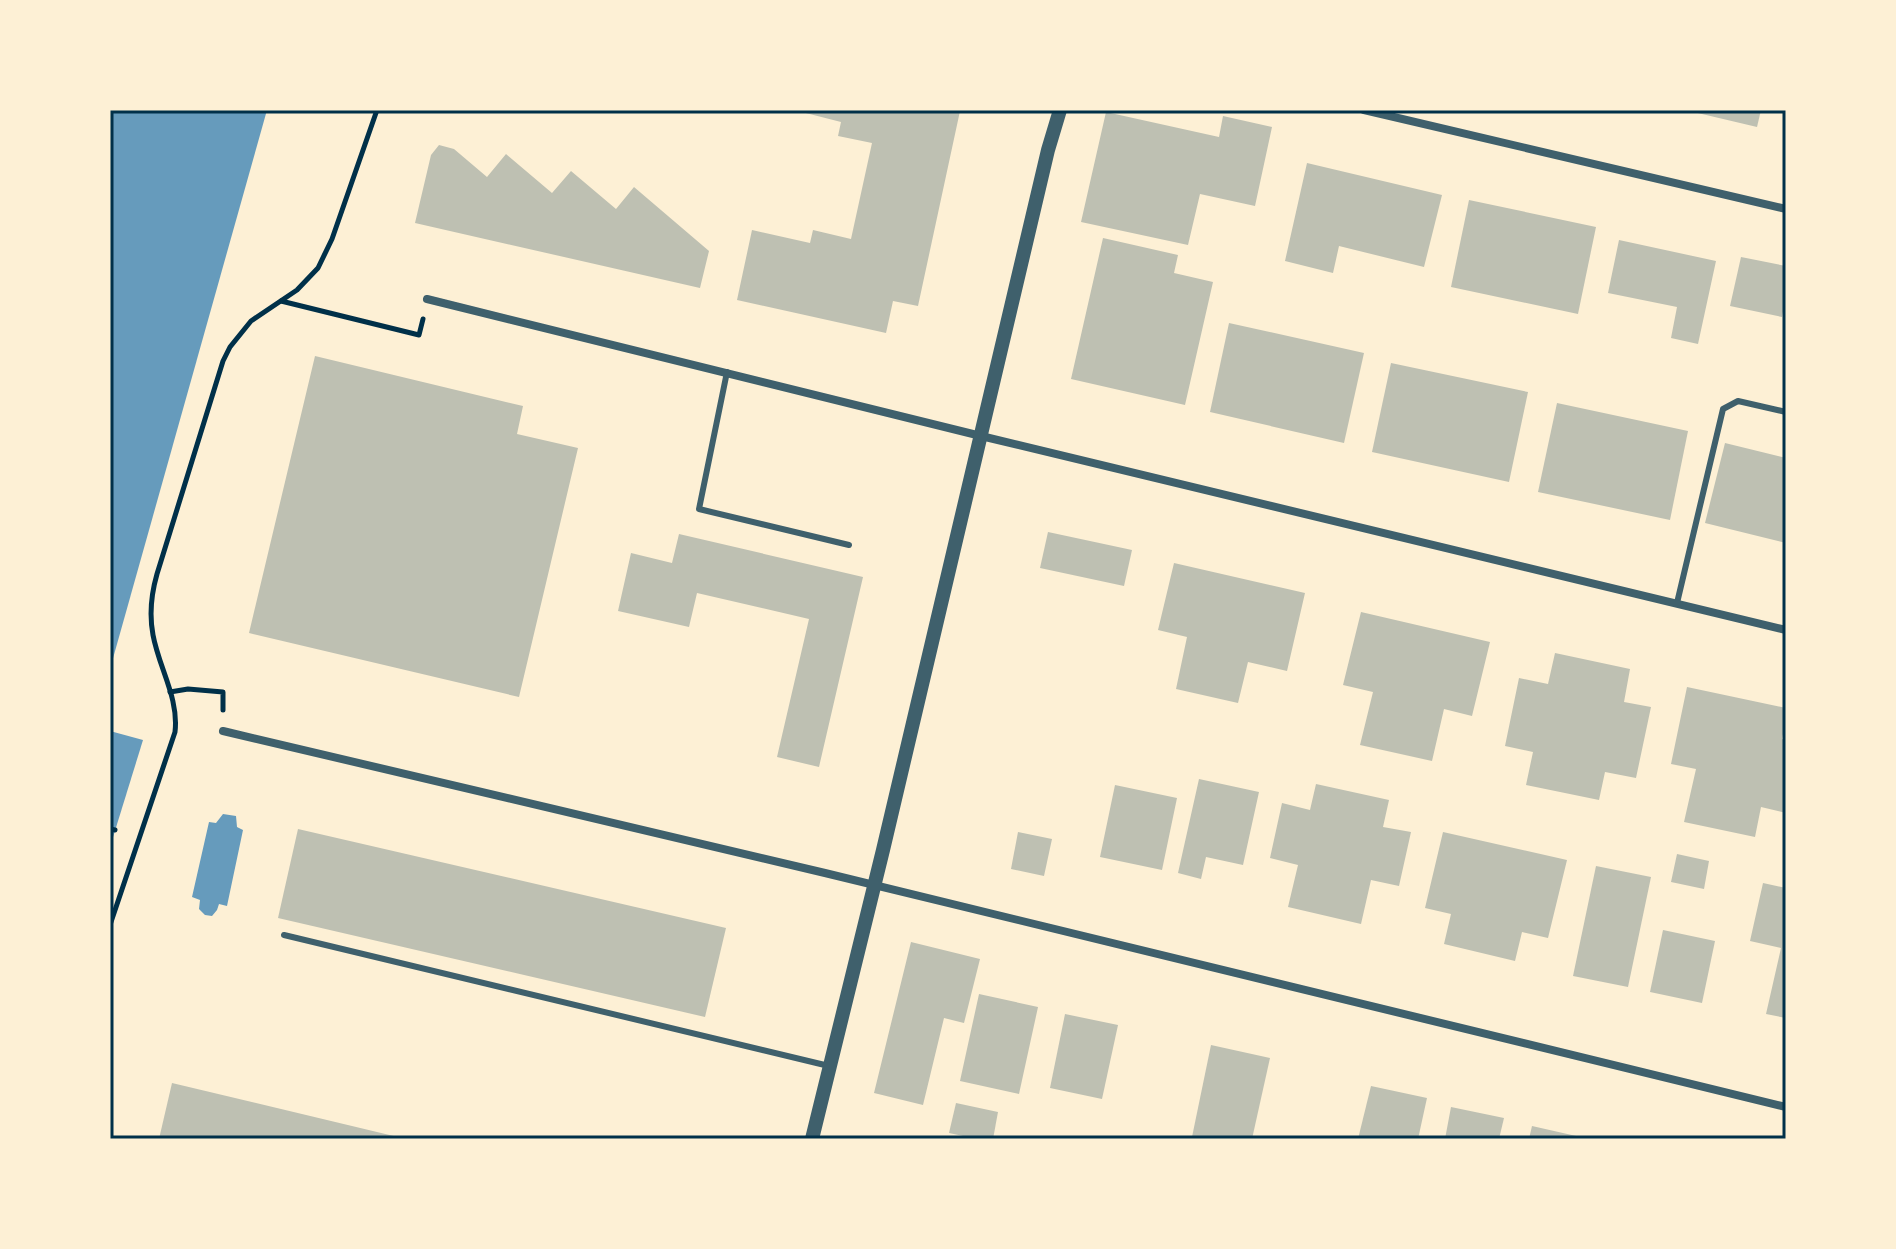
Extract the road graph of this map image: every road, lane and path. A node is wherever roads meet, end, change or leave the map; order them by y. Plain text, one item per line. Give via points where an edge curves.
1 (377, 110) edge
2 (1060, 110) edge
3 (1364, 110) edge
4 (1786, 209) edge
5 (427, 299) joint
6 (280, 301) junction
7 (727, 372) junction
8 (1786, 412) edge
9 (981, 436) junction
10 (849, 545) dead end
11 (1677, 603) junction
12 (1786, 630) edge
13 (170, 692) junction
14 (223, 731) joint
15 (874, 885) junction
16 (110, 925) edge
17 (284, 935) dead end
18 (829, 1066) junction
19 (1786, 1107) edge
20 (812, 1139) edge

1 - 6 path via 326,254 297,290
2 - 9 street
3 - 4 street
5 - 6 path via 419,335
5 - 7 street
6 - 13 path via 251,321 223,361 155,582 150,605 153,639
7 - 9 street
7 - 10 lane via 699,509
8 - 11 lane via 1738,401 1723,409
9 - 11 street
9 - 15 street
11 - 12 street
13 - 14 path via 223,692
13 - 16 path via 175,732
14 - 15 street
15 - 18 street
15 - 19 street
17 - 18 lane
18 - 20 street

